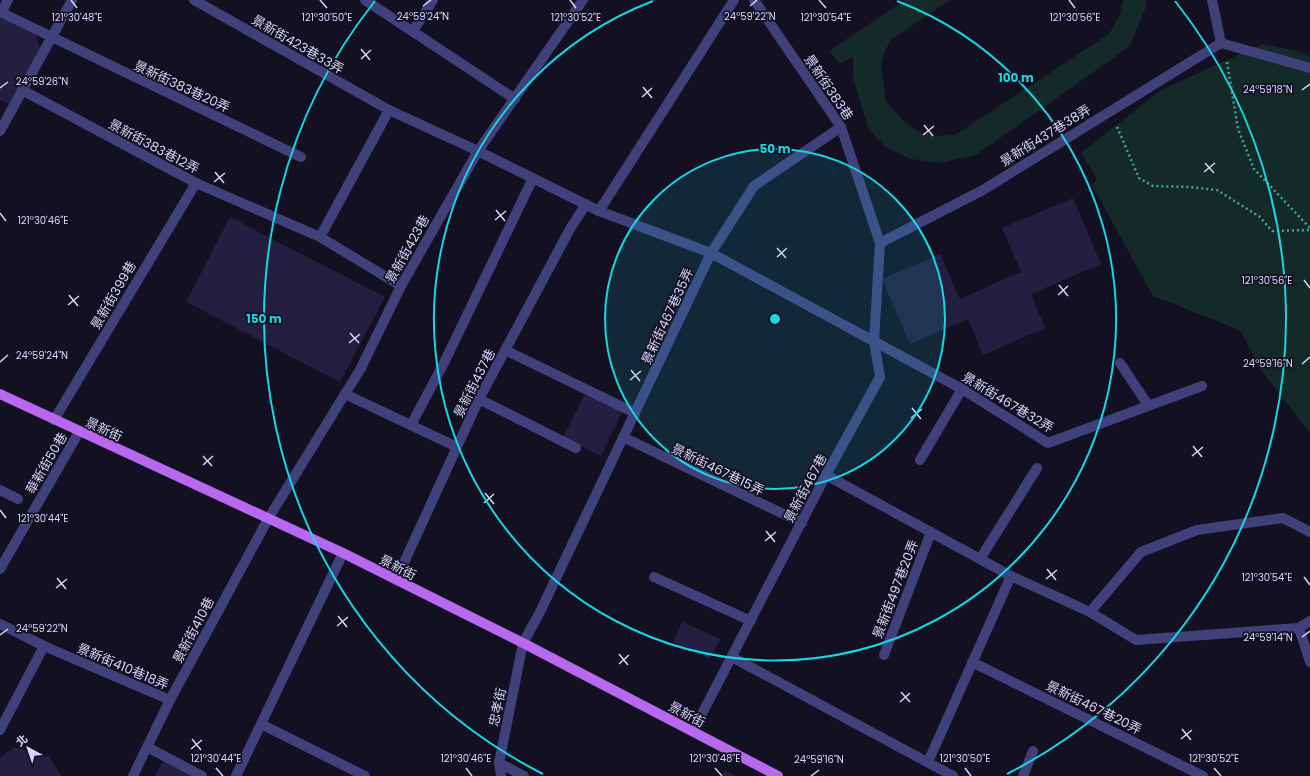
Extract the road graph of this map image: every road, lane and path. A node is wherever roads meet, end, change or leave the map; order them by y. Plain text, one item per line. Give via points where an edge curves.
1 (8, 0) edge
2 (72, 0) edge
3 (194, 0) edge
4 (365, 0) edge
5 (433, 0) edge
6 (583, 0) edge
7 (734, 0) edge
8 (754, 0) edge
9 (1212, 0) edge
10 (0, 13) edge
11 (413, 31) junction
12 (51, 38) junction
13 (1221, 43) junction
14 (1310, 68) edge
15 (22, 90) junction
16 (514, 99) junction
17 (389, 110) junction
18 (1108, 112) junction
19 (841, 127) junction
20 (0, 131) edge
21 (478, 151) junction
22 (301, 157) dead end
23 (533, 178) junction
24 (196, 183) junction
25 (586, 204) junction
26 (599, 211) junction
27 (1310, 229) edge
28 (320, 237) junction
29 (880, 243) junction
30 (711, 253) junction
31 (401, 286) junction
32 (874, 340) junction
33 (505, 350) junction
34 (1120, 363) dead end
35 (1202, 386) dead end
36 (962, 389) junction
37 (0, 394) edge
38 (345, 394) junction
39 (479, 399) junction
40 (1148, 405) junction
41 (635, 413) junction
42 (54, 420) junction
43 (411, 425) junction
44 (79, 432) junction
45 (623, 437) junction
46 (457, 447) junction
47 (576, 448) dead end
48 (920, 460) dead end
49 (1037, 468) dead end
50 (826, 475) junction
51 (0, 490) edge
52 (18, 499) dead end
53 (268, 519) junction
54 (802, 523) junction
55 (931, 532) junction
56 (1310, 532) edge
57 (343, 554) junction
58 (980, 559) junction
59 (0, 569) edge
60 (654, 576) dead end
61 (1010, 576) junction
62 (396, 580) junction
63 (1090, 612) junction
64 (751, 621) junction
65 (1310, 621) edge
66 (0, 624) edge
67 (1299, 628) junction
68 (523, 643) junction
69 (44, 646) junction
70 (884, 655) dead end
71 (732, 656) junction
72 (972, 662) junction
73 (1310, 662) edge
74 (170, 700) junction
75 (2, 720) edge
76 (261, 724) junction
77 (0, 730) edge
78 (693, 731) junction
79 (148, 748) junction
80 (1033, 751) dead end
81 (928, 762) junction
82 (498, 763) junction
83 (198, 775) edge
84 (133, 776) edge
85 (236, 776) edge
86 (365, 776) edge
87 (501, 776) edge
88 (524, 776) edge
89 (778, 776) edge
90 (953, 776) edge
91 (1023, 776) edge
92 (1203, 776) edge

1 - 10 street
2 - 12 street
3 - 17 street, 景新街423巷33弄
4 - 11 street
5 - 11 street
6 - 16 street, 景新街423巷
7 - 26 street
8 - 19 street, 景新街383巷
9 - 13 street
10 - 12 street, 景新街383巷20弄
11 - 16 street
12 - 15 street
12 - 22 street, 景新街383巷20弄
13 - 14 street
13 - 18 street, 景新街437巷38弄
13 - 27 path via 1228,67 1238,129 1254,169
15 - 20 street
15 - 24 street, 景新街383巷12弄
16 - 21 street, 景新街423巷
17 - 21 street, 景新街423巷33弄
17 - 28 street
18 - 27 path via 1122,134 1139,178 1153,186 1217,190 1260,217 1272,231
18 - 29 street, 景新街437巷38弄 via 983,190
19 - 29 street, 景新街383巷
19 - 30 street, 景新街467巷35弄 via 754,186
21 - 23 street, 景新街423巷33弄
21 - 31 street, 景新街423巷
23 - 25 street, 景新街423巷33弄
23 - 43 street via 444,363
24 - 28 street, 景新街383巷12弄
24 - 42 street, 景新街399巷
25 - 26 street, 景新街423巷33弄
25 - 33 street, 景新街437巷
26 - 30 street, 景新街467巷32弄
28 - 31 street, 景新街383巷12弄
29 - 32 street, 景新街467巷
30 - 32 street, 景新街467巷32弄
30 - 41 street, 景新街467巷35弄
31 - 38 street, 景新街423巷
32 - 36 street, 景新街467巷32弄
32 - 50 street, 景新街467巷 via 880,377
33 - 39 street, 景新街437巷
33 - 41 street
34 - 40 street
35 - 40 street, 景新街467巷32弄
36 - 40 street, 景新街467巷32弄 via 1048,443
36 - 48 street
37 - 42 main road, 景新街
38 - 43 street
38 - 53 street, 景新街423巷
39 - 46 street, 景新街437巷
39 - 47 street
41 - 45 street, 景新街467巷35弄
42 - 44 main road, 景新街
43 - 46 street
44 - 53 main road, 景新街
44 - 59 street, 華新街50巷
45 - 54 street, 景新街467巷15弄
45 - 68 street, 景新街467巷35弄
46 - 62 street, 景新街437巷
49 - 58 street
50 - 54 street, 景新街467巷
50 - 55 street
51 - 52 street
53 - 57 main road, 景新街
53 - 74 street, 景新街410巷
54 - 64 street, 景新街467巷
55 - 58 street
55 - 70 street, 景新街497巷20弄
56 - 63 street via 1283,518 1197,530 1140,552
57 - 62 main road, 景新街
57 - 76 street
58 - 61 street
60 - 64 street
61 - 63 street
61 - 72 street
62 - 68 main road, 景新街
63 - 67 street via 1136,640
64 - 71 street, 景新街467巷
65 - 67 street
66 - 69 street, 景新街410巷18弄
67 - 73 street
68 - 78 main road, 景新街
68 - 82 street, 忠孝街
69 - 74 street, 景新街410巷18弄
69 - 75 street
71 - 78 street, 景新街467巷
71 - 81 street
72 - 81 street
72 - 92 street, 景新街467巷20弄
74 - 79 street, 景新街410巷
75 - 77 street
76 - 85 street
76 - 86 street
78 - 89 main road, 景新街
79 - 83 street
79 - 84 street, 景新街410巷
80 - 91 street
81 - 90 street
82 - 87 street, 忠孝街
82 - 88 street

